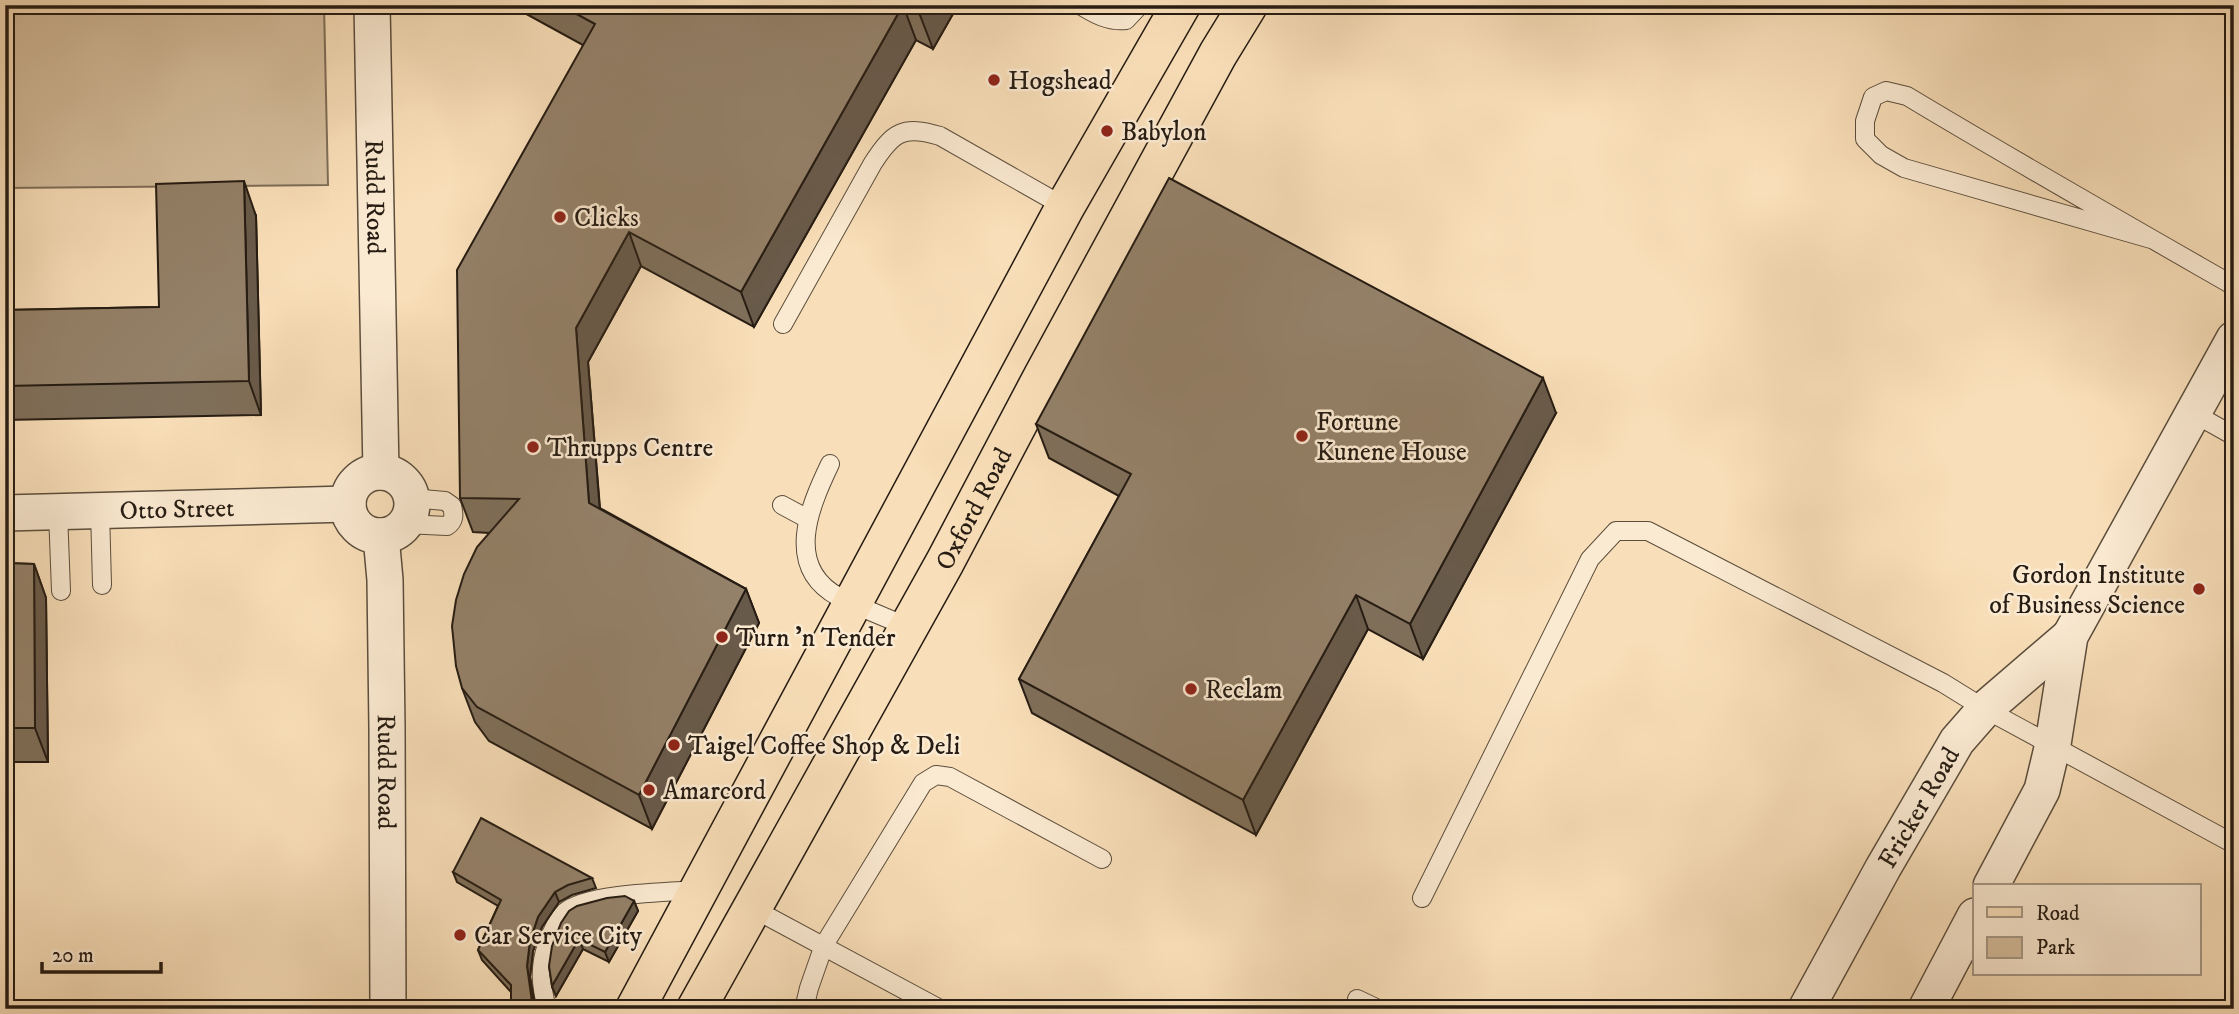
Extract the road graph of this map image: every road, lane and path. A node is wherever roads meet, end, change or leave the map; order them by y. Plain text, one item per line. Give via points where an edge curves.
1 (372, 5) edge
2 (1080, 5) edge
3 (1140, 5) edge
4 (1181, 5) edge
5 (1248, 5) edge
6 (1065, 207) junction
7 (2151, 239) junction
8 (2234, 286) edge
9 (783, 324) dead end
10 (2234, 339) edge
11 (2193, 413) junction
12 (2234, 436) edge
13 (830, 464) dead end
14 (381, 472) junction
15 (348, 504) junction
16 (782, 505) dead end
17 (100, 510) junction
18 (58, 512) junction
19 (5, 513) edge
20 (399, 519) junction
21 (808, 519) junction
22 (102, 585) dead end
23 (61, 591) dead end
24 (853, 602) junction
25 (908, 627) junction
26 (2070, 636) junction
27 (1985, 709) junction
28 (2053, 744) junction
29 (2234, 844) edge
30 (1102, 859) dead end
31 (1992, 884) edge
32 (698, 890) junction
33 (1422, 898) dead end
34 (752, 908) junction
35 (1973, 920) edge
36 (824, 945) junction
37 (1357, 999) dead end
38 (388, 1009) edge
39 (547, 1009) edge
40 (635, 1009) edge
41 (696, 1009) edge
42 (804, 1009) edge
43 (940, 1009) edge
44 (1378, 1009) edge
45 (1806, 1009) edge
46 (1926, 1009) edge

1 - 14 street, Rudd Road
2 - 3 lane via 1115,21 1126,20
4 - 6 main road
5 - 25 main road, Oxford Road
6 - 9 lane via 940,136 902,133 888,140 873,163
6 - 24 main road
7 - 7 lane via 1904,168 1865,139 1873,97 1886,91 1907,96
7 - 8 lane
10 - 11 street, Fricker Road
11 - 12 lane
11 - 26 street, Fricker Road
13 - 21 lane
14 - 15 street via 357,481
14 - 20 street via 408,488
15 - 17 street, Otto Street
15 - 20 street via 349,514 362,531
16 - 21 lane
17 - 18 street, Otto Street
17 - 22 lane
18 - 19 street, Otto Street
18 - 23 lane
20 - 38 street, Rudd Road via 385,580
21 - 24 lane via 804,541 817,580
24 - 25 lane
24 - 32 main road
25 - 34 main road, Oxford Road
26 - 27 street, Fricker Road
26 - 28 street, Fricker Road
27 - 28 lane
27 - 33 lane via 1919,670 1648,531 1616,531 1590,559
27 - 45 street, Fricker Road via 1957,741
28 - 29 lane
28 - 31 street, Fricker Road via 2042,790
30 - 36 lane via 950,777 936,775 923,783
32 - 39 lane via 614,896 567,910 553,929 543,957 540,985
32 - 40 main road
34 - 36 lane
34 - 41 main road, Oxford Road
35 - 46 street
36 - 42 lane
36 - 43 lane
37 - 44 lane

